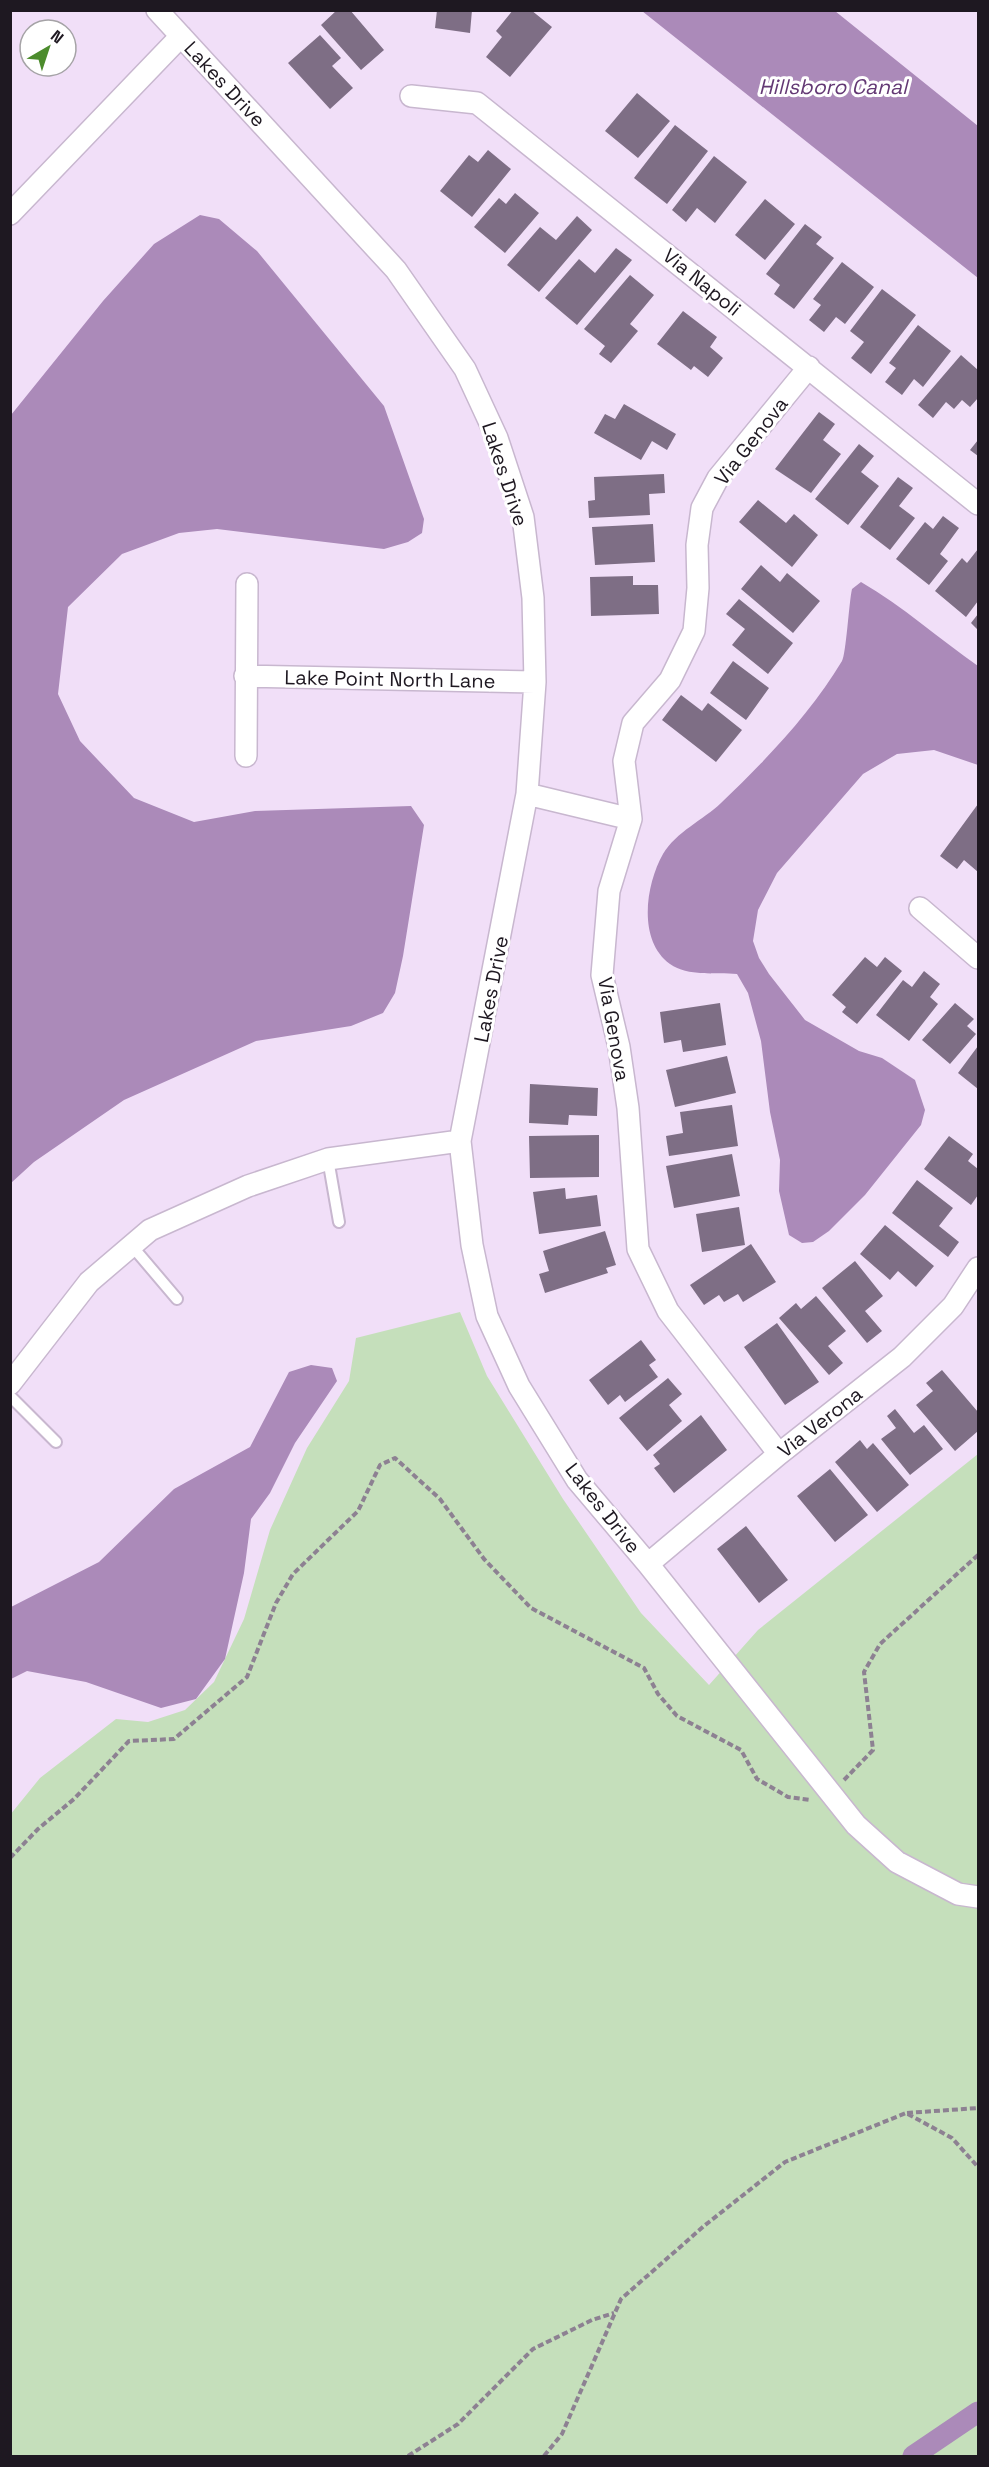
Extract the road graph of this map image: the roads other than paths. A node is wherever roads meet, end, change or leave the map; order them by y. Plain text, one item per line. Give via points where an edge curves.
1 (157, 10) edge
2 (181, 36) junction
3 (411, 96) dead end
4 (10, 214) edge
5 (809, 367) junction
6 (978, 504) edge
7 (247, 584) dead end
8 (245, 676) junction
9 (535, 682) junction
10 (246, 756) dead end
11 (527, 794) junction
12 (631, 819) junction
13 (920, 908) dead end
14 (978, 958) edge
15 (460, 1141) junction
16 (328, 1159) junction
17 (339, 1222) dead end
18 (132, 1246) junction
19 (978, 1268) edge
20 (177, 1299) dead end
21 (10, 1384) edge
22 (10, 1396) edge
23 (56, 1442) dead end
24 (779, 1454) junction
25 (648, 1564) junction
26 (978, 1897) edge

1 - 2 street, Lakes Drive
2 - 4 street
2 - 9 street, Lakes Drive via 396,270 465,369 497,438 523,517 533,598
3 - 5 street, Via Napoli via 477,103
5 - 6 street, Via Napoli
5 - 12 street, Via Genova via 718,478 702,508 694,631 670,680 633,723 624,761
7 - 8 street
8 - 9 street, Lake Point North Lane
8 - 10 street
9 - 11 street, Lakes Drive
11 - 12 street
11 - 15 street, Lakes Drive
12 - 24 street, Via Genova via 609,891 602,975 628,1108 638,1249 668,1311
13 - 14 street
15 - 16 street
15 - 25 street, Lakes Drive via 472,1245 487,1316 519,1386 577,1480
16 - 17 lane
16 - 18 street via 248,1186 150,1230
18 - 20 lane
18 - 21 street via 90,1282
19 - 24 street, Via Verona via 953,1306 902,1357
22 - 23 lane
24 - 25 street, Via Verona
25 - 26 street, Lakes Drive via 856,1825 897,1862 958,1894

